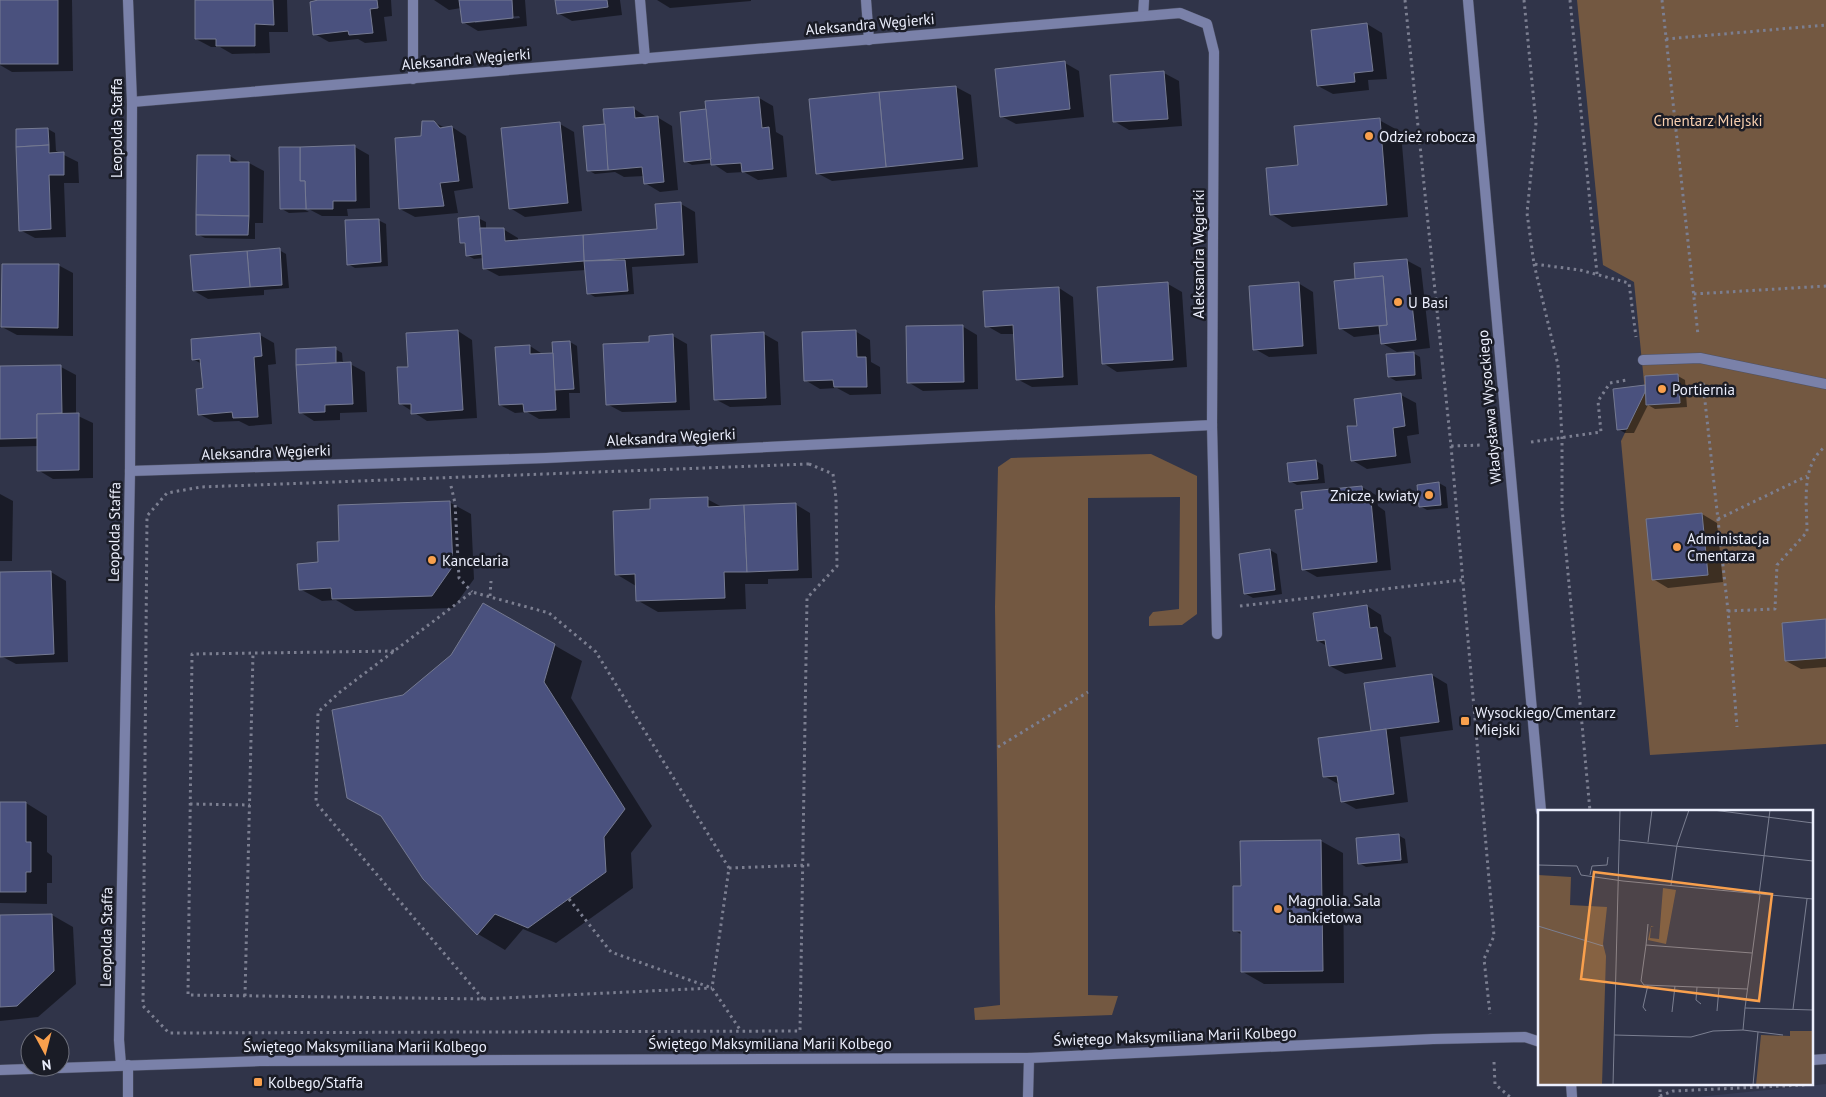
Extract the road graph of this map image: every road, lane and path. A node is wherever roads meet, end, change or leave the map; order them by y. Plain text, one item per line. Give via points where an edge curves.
1 (128, 0) edge
2 (413, 0) edge
3 (640, 0) edge
4 (866, 0) edge
5 (1144, 0) edge
6 (1405, 0) edge
7 (1468, 0) edge
8 (1524, 0) edge
9 (1570, 0) edge
10 (1143, 16) junction
11 (1826, 25) edge
12 (1666, 39) dead end
13 (869, 40) junction
14 (646, 59) junction
15 (413, 79) junction
16 (132, 102) junction
17 (1534, 264) junction
18 (1597, 274) junction
19 (1826, 286) edge
20 (1694, 294) dead end
21 (1636, 342) dead end
22 (1643, 360) dead end
23 (1632, 380) dead end
24 (1826, 384) edge
25 (1212, 425) junction
26 (1562, 438) junction
27 (1508, 445) junction
28 (1451, 446) junction
29 (1826, 446) edge
30 (130, 471) junction
31 (1807, 476) junction
32 (450, 483) dead end
33 (1718, 519) dead end
34 (1462, 580) junction
35 (490, 581) dead end
36 (472, 592) junction
37 (490, 596) junction
38 (1216, 608) junction
39 (1728, 611) dead end
40 (1217, 634) dead end
41 (394, 651) junction
42 (253, 653) junction
43 (1088, 692) dead end
44 (998, 747) dead end
45 (190, 804) junction
46 (250, 805) junction
47 (1541, 810) edge
48 (1590, 810) edge
49 (803, 865) junction
50 (810, 866) dead end
51 (729, 868) junction
52 (569, 899) dead end
53 (712, 988) junction
54 (245, 996) junction
55 (483, 999) junction
56 (742, 1031) junction
57 (1492, 1038) junction
58 (1538, 1041) edge
59 (1029, 1058) junction
60 (124, 1065) junction
61 (0, 1070) edge
62 (1571, 1084) edge
63 (1660, 1084) edge
64 (1806, 1085) dead end
65 (128, 1097) edge
66 (1028, 1097) edge
67 (1510, 1097) edge
68 (1572, 1097) edge
69 (1660, 1097) edge

1 - 16 street, Leopolda Staffa
2 - 15 street
3 - 14 street
4 - 13 street
5 - 10 street
6 - 28 path
7 - 27 street, Władysława Wysockiego
8 - 17 path via 1536,122 1527,213
9 - 18 path
10 - 13 street, Aleksandra Węgierki
10 - 25 street, Aleksandra Węgierki via 1180,13 1207,24 1214,52
11 - 12 path
13 - 14 street, Aleksandra Węgierki
14 - 15 street, Aleksandra Węgierki
15 - 16 street, Aleksandra Węgierki
16 - 30 street, Leopolda Staffa
17 - 18 path
17 - 26 path via 1558,365
18 - 21 path via 1630,284
19 - 20 path
22 - 24 street via 1700,358
23 - 26 path via 1610,383 1598,401 1601,432
25 - 30 street, Aleksandra Węgierki via 546,458
25 - 38 street, Aleksandra Węgierki
26 - 27 path
26 - 48 path via 1562,508
27 - 28 path
27 - 47 street, Władysława Wysockiego
28 - 34 path
29 - 31 path via 1810,464
30 - 60 street, Leopolda Staffa via 119,1040
31 - 33 path
31 - 39 path via 1807,532 1777,566 1775,609
32 - 36 path via 455,503 459,578
34 - 38 path
34 - 57 path via 1494,936 1484,959
35 - 37 path
36 - 37 path
36 - 41 path
37 - 51 path via 549,613 596,652
38 - 40 street, Aleksandra Węgierki
41 - 42 path
41 - 55 path via 318,712 316,803
42 - 45 path via 192,654
42 - 46 path
43 - 44 path
45 - 46 path
45 - 54 path via 188,995
46 - 54 path
49 - 50 path
49 - 51 path
49 - 56 path via 800,1031
49 - 56 path via 807,598 837,566 836,498 832,474 809,464 202,487 167,493 147,516 144,1006 170,1034
51 - 53 path
52 - 53 path via 611,952
53 - 55 path
53 - 56 path
54 - 55 path
57 - 58 street, Świętego Maksymiliana Marii Kolbego via 1525,1037
57 - 59 street, Świętego Maksymiliana Marii Kolbego
57 - 67 path via 1495,1084
59 - 60 street, Świętego Maksymiliana Marii Kolbego via 270,1061
59 - 66 street
60 - 61 street, Świętego Maksymiliana Marii Kolbego
60 - 65 street, Leopolda Staffa
62 - 68 street
63 - 69 path
64 - 69 path via 1673,1090

